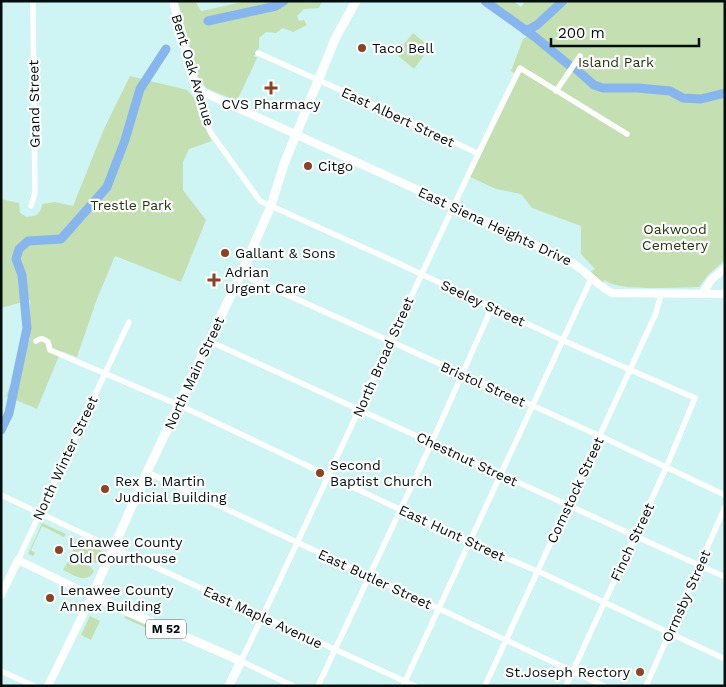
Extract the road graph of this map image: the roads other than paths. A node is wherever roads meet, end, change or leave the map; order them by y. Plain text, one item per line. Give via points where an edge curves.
1 (33, 1) edge
2 (172, 1) edge
3 (356, 1) edge
4 (258, 53) dead end
5 (580, 56) dead end
6 (319, 81) junction
7 (198, 88) junction
8 (556, 91) junction
9 (296, 134) junction
10 (627, 134) dead end
11 (477, 153) junction
12 (31, 206) dead end
13 (272, 206) junction
14 (453, 206) junction
15 (725, 268) edge
16 (241, 274) junction
17 (421, 274) junction
18 (591, 279) junction
19 (661, 294) junction
20 (702, 294) junction
21 (725, 294) edge
22 (492, 307) junction
23 (129, 322) dead end
24 (562, 340) junction
25 (36, 341) dead end
26 (209, 341) junction
27 (390, 342) junction
28 (630, 370) junction
29 (105, 372) junction
30 (462, 374) junction
31 (695, 398) joint
32 (179, 405) junction
33 (532, 406) junction
34 (360, 410) junction
35 (600, 436) junction
36 (432, 442) junction
37 (666, 468) junction
38 (147, 472) junction
39 (501, 474) junction
40 (329, 475) junction
41 (1, 495) edge
42 (725, 495) edge
43 (568, 505) junction
44 (725, 507) edge
45 (400, 509) junction
46 (40, 512) junction
47 (635, 536) junction
48 (470, 542) junction
49 (298, 543) junction
50 (112, 548) junction
51 (18, 560) junction
52 (700, 566) junction
53 (538, 571) junction
54 (368, 576) junction
55 (725, 577) edge
56 (1, 594) edge
57 (92, 596) junction
58 (604, 603) junction
59 (439, 609) junction
60 (262, 617) junction
61 (670, 633) junction
62 (506, 640) junction
63 (335, 650) junction
64 (725, 659) edge
65 (241, 661) junction
66 (1, 671) edge
67 (573, 671) junction
68 (404, 683) edge
69 (34, 686) edge
70 (48, 686) edge
71 (229, 686) edge
72 (293, 686) edge
73 (318, 686) edge
74 (414, 686) edge
75 (485, 686) edge
76 (566, 686) edge
77 (604, 686) edge
78 (646, 686) edge

1 - 12 street, Grand Street via 35,193
2 - 7 street, Bent Oak Avenue
3 - 6 main road, North Main Street via 336,37
4 - 6 street, East Albert Street
5 - 8 street
6 - 9 main road, North Main Street
6 - 11 street, East Albert Street
7 - 9 street, East Siena Heights Drive
7 - 13 street, Bent Oak Avenue via 201,109 211,133 254,194
8 - 10 street, North Broad Street
8 - 11 street, North Broad Street via 520,68
9 - 13 main road, North Main Street
9 - 14 street, East Siena Heights Drive
11 - 14 street, North Broad Street
13 - 16 main road, North Main Street
13 - 17 street, Seeley Street
14 - 17 street, North Broad Street
14 - 18 street, East Siena Heights Drive via 571,262
15 - 20 street via 711,280
16 - 26 main road, North Main Street
16 - 27 street, Bristol Street
17 - 22 street, Seeley Street
17 - 27 street, North Broad Street
18 - 19 street, East Siena Heights Drive via 612,293
18 - 24 street
19 - 20 street, East Siena Heights Drive
19 - 28 street, Comstock Street via 656,313
20 - 21 street, East Siena Heights Drive
22 - 24 street, Seeley Street
22 - 30 street
23 - 29 street, North Winter Street
24 - 28 street, Seeley Street
24 - 33 street
25 - 29 street, East Hunt Street via 44,339 50,350
26 - 32 main road, North Main Street
26 - 34 street, Chestnut Street
27 - 30 street, Bristol Street
27 - 34 street, North Broad Street
28 - 31 street, Seeley Street
28 - 35 street, Comstock Street
29 - 32 street, East Hunt Street
29 - 46 street, North Winter Street
30 - 33 street, Bristol Street
30 - 36 street
31 - 37 street, Finch Street
32 - 38 main road, North Main Street
32 - 40 street, East Hunt Street
33 - 35 street, Bristol Street
33 - 39 street
34 - 36 street, Chestnut Street
34 - 40 street, North Broad Street
35 - 37 street, Bristol Street
35 - 43 street, Comstock Street
36 - 39 street, Chestnut Street
36 - 45 street
37 - 42 street, Bristol Street
37 - 47 street, Finch Street
38 - 49 street, East Butler Street
38 - 50 main road, North Main Street
39 - 43 street, Chestnut Street
39 - 48 street
40 - 45 street, East Hunt Street
40 - 49 street, North Broad Street
41 - 46 street, East Maple Avenue
43 - 47 street, Chestnut Street
43 - 53 street, Comstock Street
44 - 52 street, Ormsby Street
45 - 48 street, East Hunt Street
45 - 54 street
46 - 50 street, East Maple Avenue
46 - 51 street, North Winter Street
47 - 52 street, Chestnut Street
47 - 58 street, Finch Street
48 - 53 street, East Hunt Street
48 - 59 street
49 - 54 street, East Butler Street
49 - 60 street, North Broad Street
50 - 57 main road, North Main Street
50 - 60 street, East Maple Avenue
51 - 56 street, North Winter Street
51 - 57 street
52 - 55 street, Chestnut Street
52 - 61 street, Ormsby Street
53 - 58 street, East Hunt Street
53 - 62 street, Comstock Street
54 - 59 street, East Butler Street
54 - 63 street
57 - 65 main road, M 52
57 - 70 street, North Main Street
58 - 61 street, East Hunt Street
58 - 67 street, Finch Street
59 - 62 street, East Butler Street
59 - 68 street
60 - 63 street, East Maple Avenue
60 - 65 street, North Broad Street
61 - 64 street, East Hunt Street
61 - 78 street, Ormsby Street
62 - 67 street, East Butler Street
62 - 75 street, Comstock Street
63 - 68 street, East Maple Avenue
63 - 73 street
65 - 71 main road, North Broad Street
65 - 72 street
66 - 69 street
67 - 76 street, Finch Street
67 - 77 street, East Butler Street
68 - 74 street, East Maple Avenue

